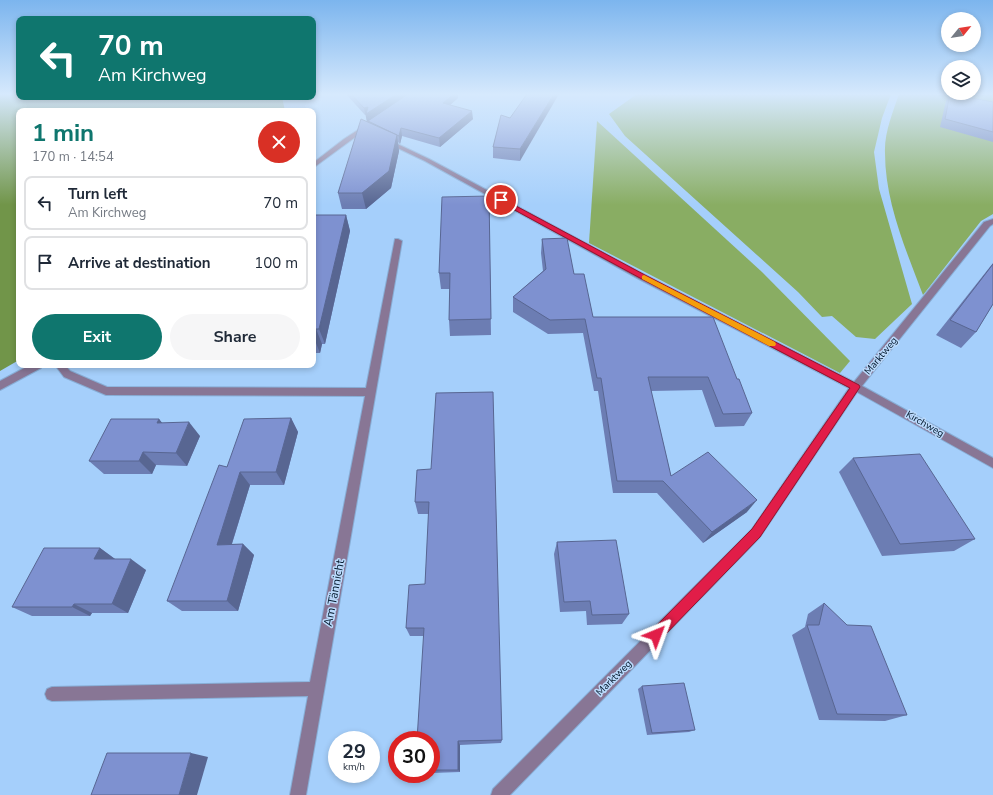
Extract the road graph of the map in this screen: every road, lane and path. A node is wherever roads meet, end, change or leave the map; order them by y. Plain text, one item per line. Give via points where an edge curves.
1 (370, 131) edge
2 (370, 131) edge
3 (316, 164) edge
4 (993, 221) edge
5 (398, 241) dead end
6 (33, 368) edge
7 (62, 368) edge
8 (0, 386) edge
9 (855, 387) junction
10 (371, 392) junction
11 (993, 463) edge
12 (316, 689) junction
13 (52, 694) dead end
14 (298, 795) edge
15 (498, 795) edge

1 - 3 street, Kirchweg via 346,140
2 - 9 street, Kirchweg
4 - 9 street, Marktweg via 987,224
5 - 10 street, Am Tännicht
6 - 8 street
7 - 10 street via 67,374 106,391
9 - 11 street, Kirchweg
9 - 15 street, Marktweg via 756,533
10 - 12 street, Am Tännicht
12 - 13 street
12 - 14 street, Am Tännicht

